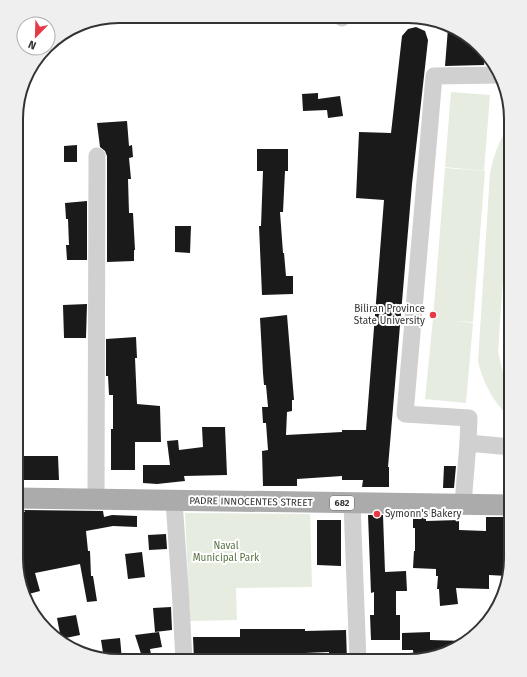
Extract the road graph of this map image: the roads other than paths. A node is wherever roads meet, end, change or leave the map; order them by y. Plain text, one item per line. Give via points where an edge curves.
1 (493, 75) edge
2 (97, 156) dead end
3 (468, 443) junction
4 (504, 446) edge
5 (23, 498) edge
6 (96, 499) junction
7 (174, 501) junction
8 (352, 503) junction
9 (463, 504) junction
10 (504, 505) edge
11 (184, 654) edge
12 (358, 654) edge

1 - 3 street via 434,76 405,414 470,418
2 - 6 street
3 - 4 street
3 - 9 street
5 - 6 main road, PADRE INNOCENTES STREET / 682
6 - 7 main road, PADRE INNOCENTES STREET / 682
7 - 8 main road, PADRE INNOCENTES STREET / 682
7 - 11 street
8 - 9 main road, PADRE INNOCENTES STREET / 682
8 - 12 street
9 - 10 main road, PADRE INNOCENTES STREET / 682

